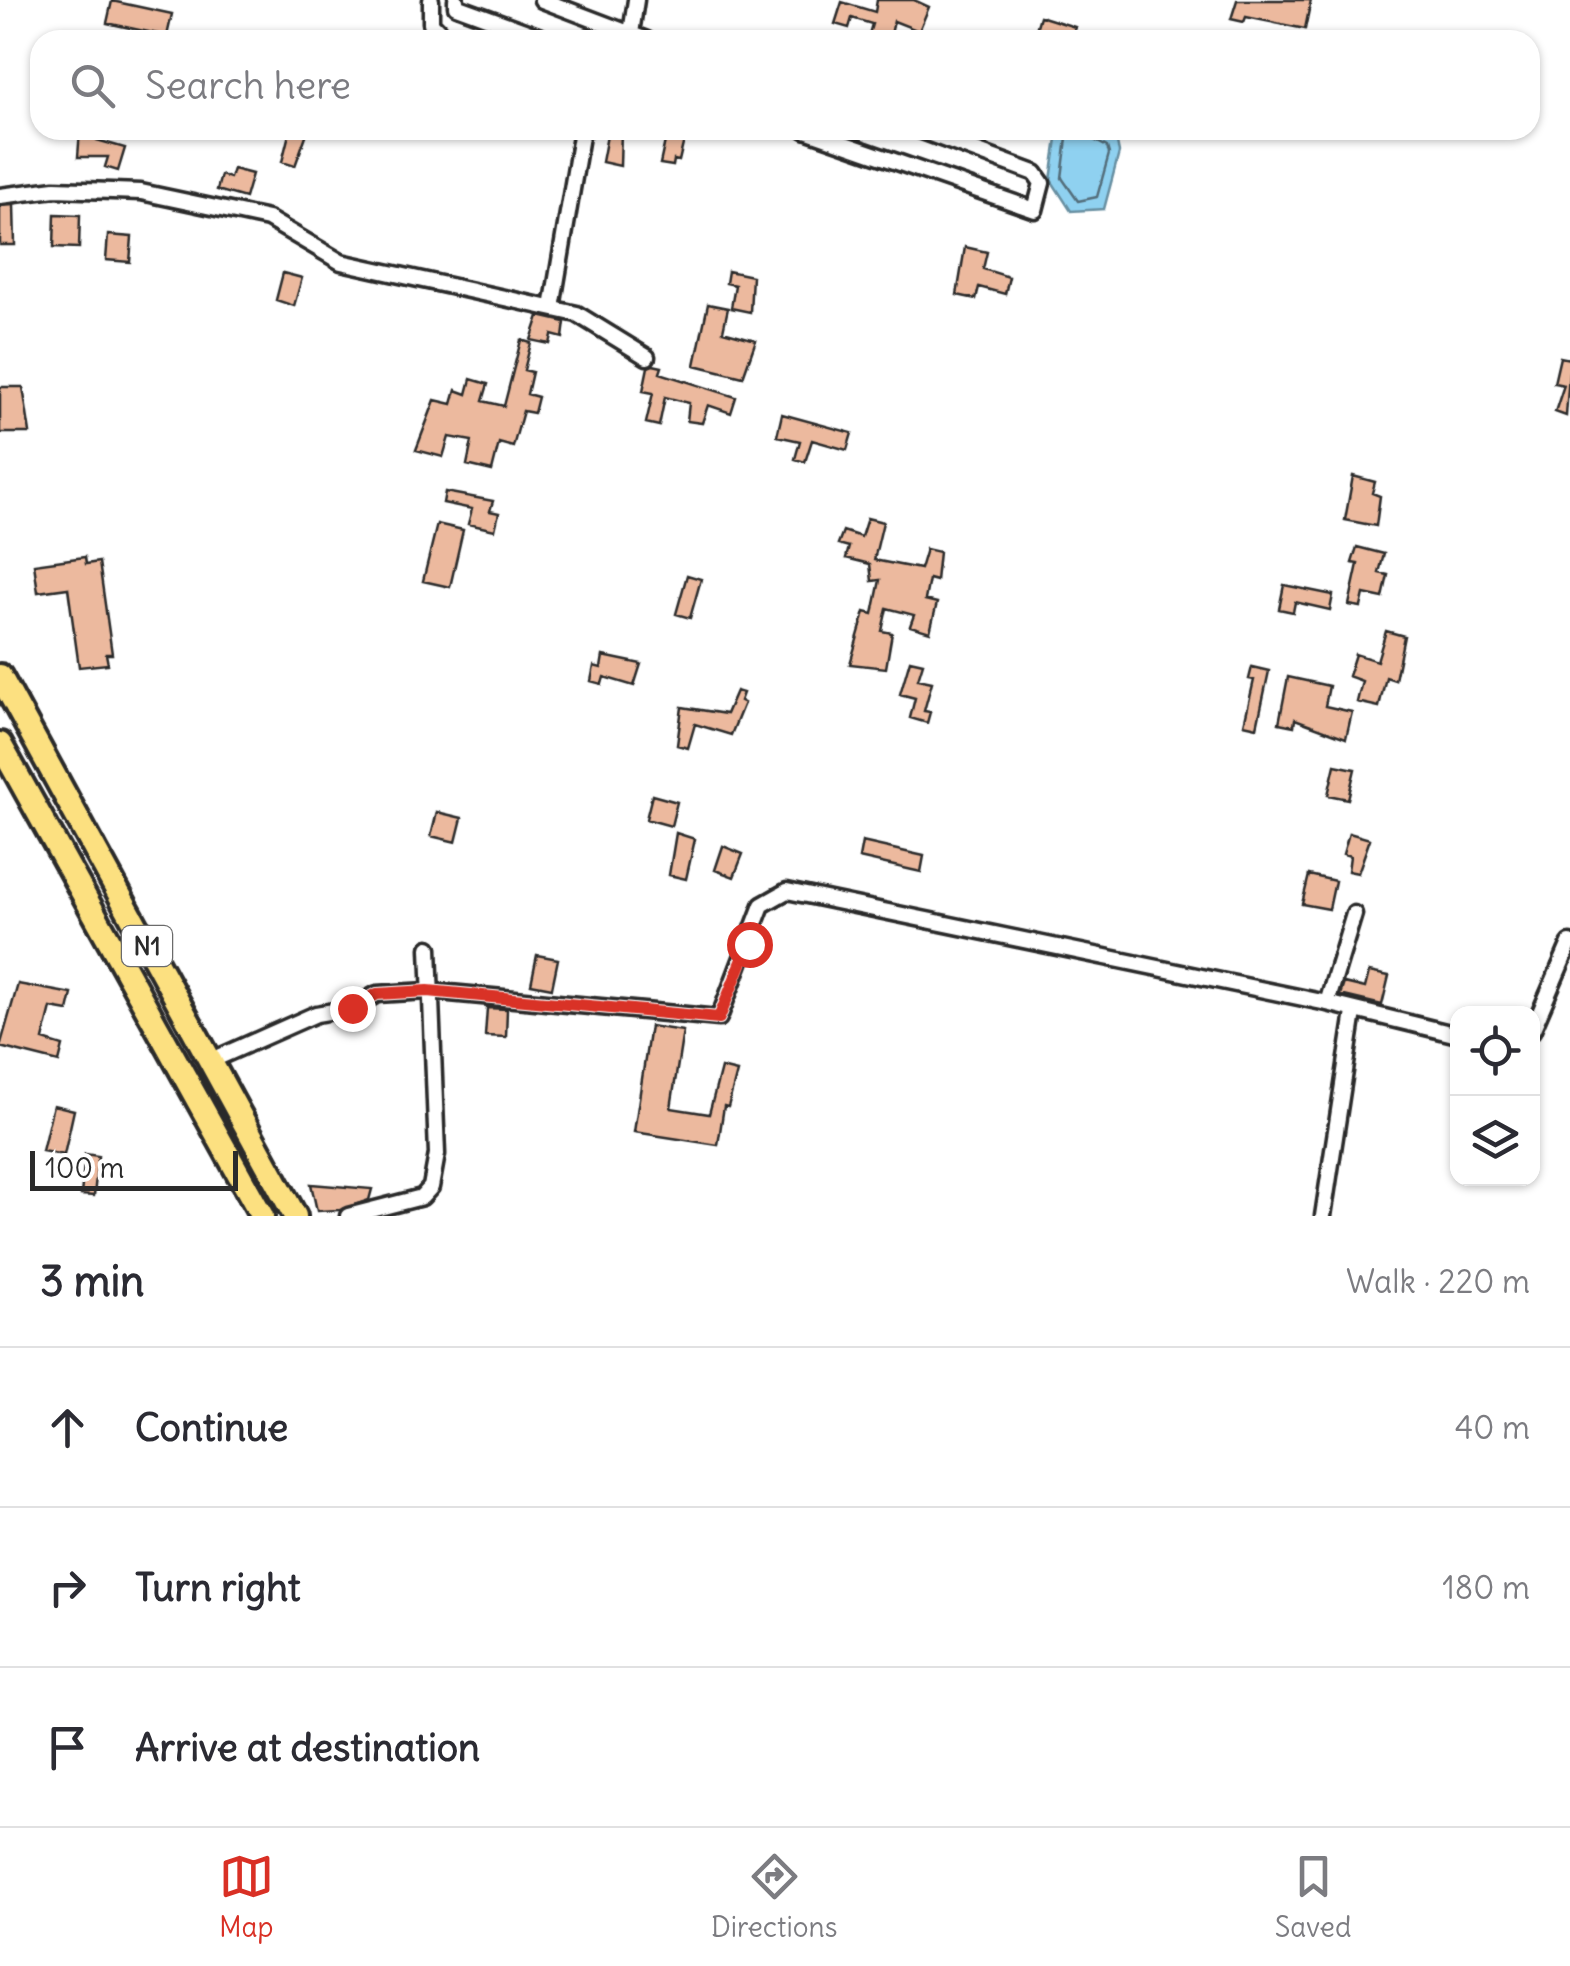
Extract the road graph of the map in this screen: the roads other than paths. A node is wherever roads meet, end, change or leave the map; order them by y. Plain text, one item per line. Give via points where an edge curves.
1 (430, 0) edge
2 (456, 0) edge
3 (542, 0) edge
4 (636, 0) edge
5 (438, 30) edge
6 (522, 30) edge
7 (612, 30) edge
8 (632, 30) edge
9 (580, 140) edge
10 (833, 140) edge
11 (946, 140) edge
12 (0, 196) edge
13 (552, 308) junction
14 (647, 358) dead end
15 (0, 676) edge
16 (31, 733) junction
17 (2, 747) edge
18 (53, 773) junction
19 (23, 786) junction
20 (1354, 914) dead end
21 (1570, 942) edge
22 (428, 948) dead end
23 (428, 991) junction
24 (1326, 1002) junction
25 (1354, 1012) junction
26 (1540, 1012) edge
27 (1450, 1032) edge
28 (210, 1061) junction
29 (262, 1216) edge
30 (295, 1216) edge
31 (348, 1216) edge
32 (1323, 1216) edge

1 - 5 street
2 - 6 street via 456,6
3 - 7 street
4 - 8 street
9 - 13 street
10 - 11 street via 1034,210 1042,183 1035,173
12 - 13 street via 55,189 181,197 268,218 341,262
13 - 14 street via 577,314
15 - 16 highway, N1
16 - 17 highway via 25,753 14,756
16 - 18 highway, N1
17 - 19 highway, N1
18 - 19 highway via 31,764 21,776
18 - 28 highway, N1
19 - 29 highway, N1
20 - 24 street
21 - 26 street
22 - 23 street
23 - 24 street via 719,1018 762,905 787,891
23 - 28 street via 377,994
23 - 31 street via 437,1154 431,1187 422,1197
24 - 25 street
25 - 27 street
25 - 32 street
28 - 30 highway, N1

